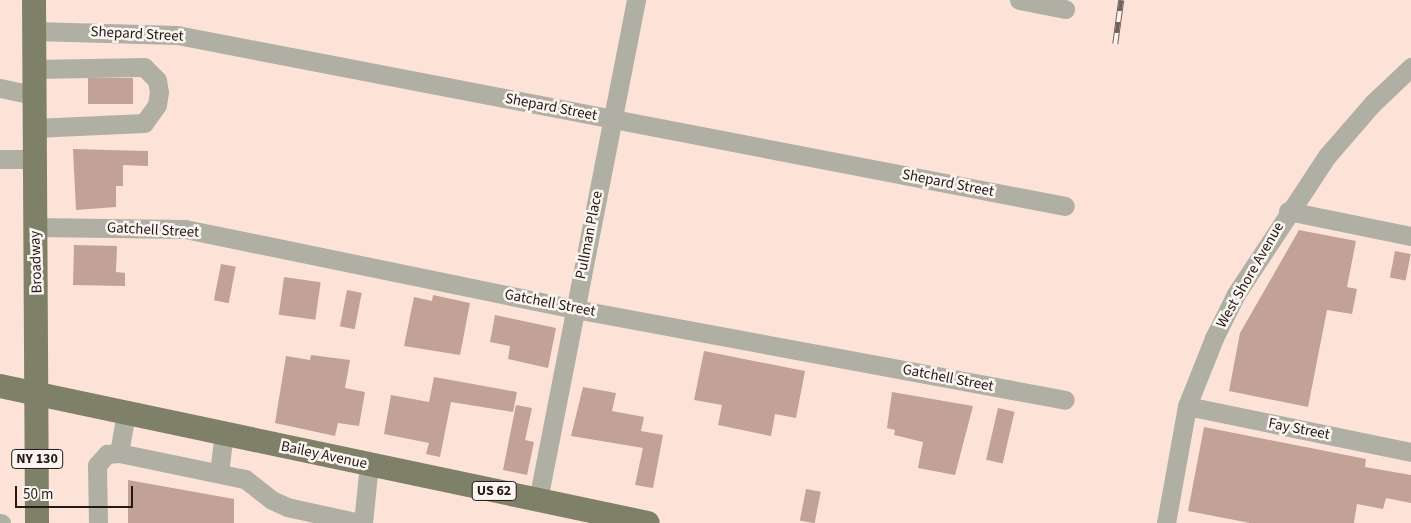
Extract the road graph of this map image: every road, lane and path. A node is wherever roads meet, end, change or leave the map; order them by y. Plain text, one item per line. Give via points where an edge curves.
1 (34, 0) edge
2 (636, 0) edge
3 (1019, 0) edge
4 (1065, 9) dead end
5 (34, 31) junction
6 (1411, 66) edge
7 (34, 68) junction
8 (0, 88) edge
9 (34, 95) junction
10 (612, 119) junction
11 (34, 128) junction
12 (0, 159) edge
13 (34, 159) junction
14 (1065, 206) dead end
15 (1288, 212) junction
16 (34, 227) junction
17 (1411, 236) edge
18 (575, 309) junction
19 (0, 386) edge
20 (39, 395) junction
21 (1065, 400) dead end
22 (1186, 406) junction
23 (126, 413) junction
24 (224, 434) junction
25 (1411, 452) edge
26 (119, 453) junction
27 (369, 464) junction
28 (219, 473) junction
29 (538, 500) junction
30 (608, 519) edge
31 (38, 523) edge
32 (98, 523) edge
33 (362, 523) edge
34 (648, 523) edge
35 (1166, 523) edge

1 - 5 main road, Broadway
2 - 10 street, Pullman Place
3 - 4 street
5 - 7 main road, Broadway
5 - 10 street, Shepard Street via 177,35
6 - 15 street, West Shore Avenue via 1342,138
7 - 9 main road, Broadway
7 - 11 street via 144,67 157,80 159,92 157,104 144,122
8 - 9 street
9 - 11 main road, Broadway
10 - 14 street, Shepard Street
10 - 18 street, Pullman Place
11 - 13 main road, Broadway
12 - 13 street
13 - 16 main road, Broadway
15 - 17 street
15 - 22 street, West Shore Avenue via 1236,294
16 - 18 street, Gatchell Street via 185,229
16 - 20 main road, Broadway
18 - 21 street, Gatchell Street
18 - 29 street, Pullman Place
19 - 20 main road, Bailey Avenue / US 62
20 - 23 main road, Bailey Avenue / US 62
20 - 31 main road, Broadway / NY 130
22 - 25 street, Fay Street
22 - 35 street, West Shore Avenue
23 - 24 main road, Bailey Avenue / US 62
23 - 26 street
24 - 27 main road, Bailey Avenue / US 62
24 - 28 street
26 - 28 street
26 - 32 street via 107,454 96,465
27 - 29 main road, Bailey Avenue / US 62
27 - 33 street
28 - 33 street via 245,479 287,507
29 - 30 main road, Bailey Avenue / US 62
30 - 34 main road, Bailey Avenue / US 62

